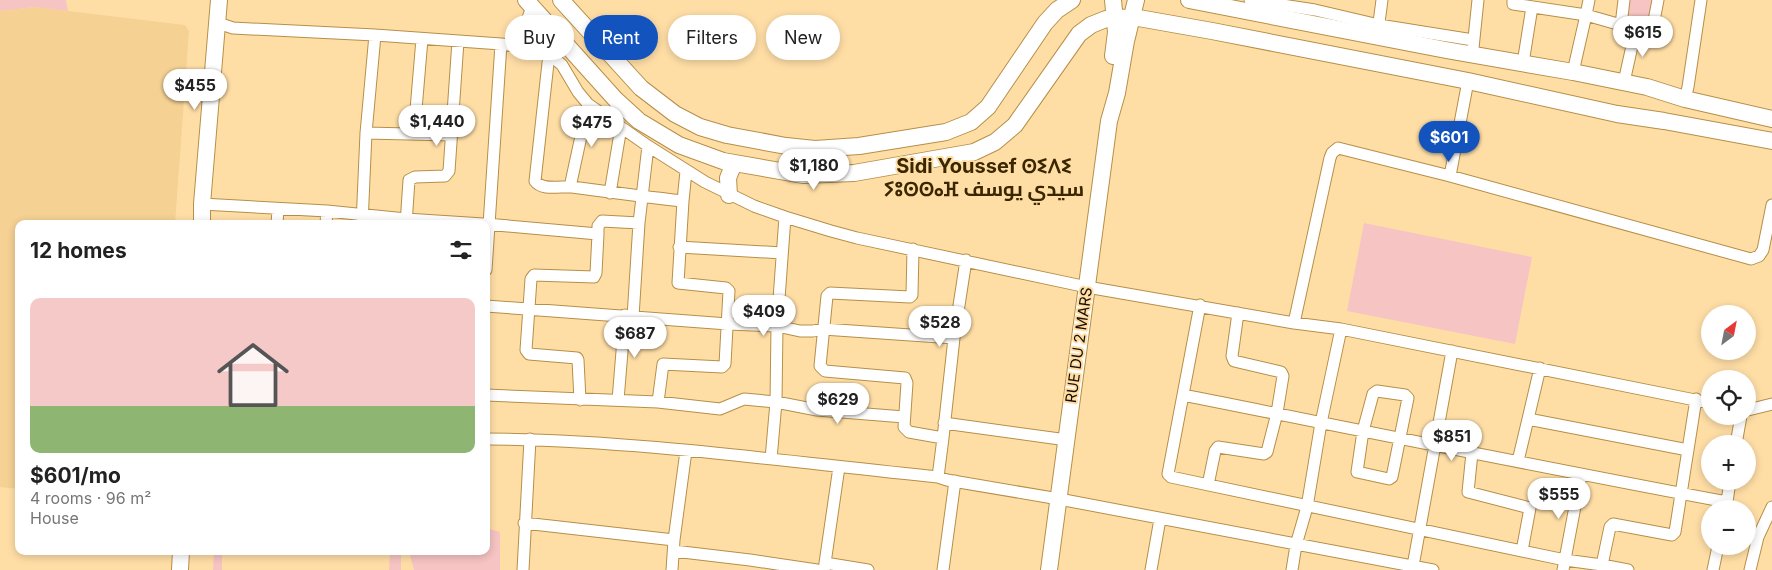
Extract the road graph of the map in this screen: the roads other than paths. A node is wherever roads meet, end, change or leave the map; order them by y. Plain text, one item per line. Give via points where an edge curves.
1 (219, 0) edge
2 (561, 0) edge
3 (1072, 0) edge
4 (1113, 0) edge
5 (1136, 0) edge
6 (1190, 0) edge
7 (1250, 0) edge
8 (1382, 0) edge
9 (1478, 0) edge
10 (1589, 0) edge
11 (1624, 0) edge
12 (1658, 0) edge
13 (1701, 0) edge
14 (1513, 2) edge
15 (529, 4) edge
16 (1232, 4) edge
17 (1545, 4) edge
18 (1532, 7) junction
19 (1314, 12) edge
20 (1586, 15) junction
21 (1114, 17) junction
22 (1133, 17) junction
23 (218, 23) junction
24 (1621, 25) junction
25 (1636, 28) junction
26 (1378, 31) junction
27 (375, 35) junction
28 (422, 39) junction
29 (458, 41) junction
30 (500, 44) junction
31 (505, 44) edge
32 (1473, 48) junction
33 (548, 60) edge
34 (556, 60) edge
35 (1523, 63) junction
36 (1573, 72) junction
37 (1468, 81) junction
38 (1624, 82) junction
39 (1685, 99) junction
40 (588, 104) junction
41 (1772, 119) edge
42 (1109, 121) junction
43 (621, 127) junction
44 (366, 132) junction
45 (414, 133) junction
46 (451, 135) junction
47 (1772, 141) edge
48 (648, 146) junction
49 (734, 163) junction
50 (686, 171) junction
51 (1450, 176) junction
52 (570, 187) junction
53 (610, 193) junction
54 (729, 195) junction
55 (642, 197) junction
56 (684, 201) junction
57 (202, 204) junction
58 (1772, 205) edge
59 (278, 209) junction
60 (327, 211) junction
61 (785, 217) junction
62 (363, 219) edge
63 (202, 220) edge
64 (277, 220) edge
65 (326, 220) edge
66 (377, 220) edge
67 (406, 220) edge
68 (486, 220) edge
69 (639, 223) junction
70 (490, 224) edge
71 (598, 234) junction
72 (679, 247) junction
73 (913, 249) junction
74 (782, 253) junction
75 (966, 260) junction
76 (1087, 287) junction
77 (490, 306) edge
78 (1200, 306) junction
79 (528, 309) junction
80 (1238, 313) junction
81 (629, 316) junction
82 (1294, 323) junction
83 (728, 324) junction
84 (777, 326) junction
85 (1341, 328) junction
86 (823, 329) junction
87 (954, 338) junction
88 (1452, 351) junction
89 (1540, 368) junction
90 (490, 394) edge
91 (1183, 395) junction
92 (1696, 399) junction
93 (580, 400) junction
94 (618, 400) junction
95 (1701, 400) edge
96 (658, 402) junction
97 (776, 402) junction
98 (1772, 404) edge
99 (1756, 408) edge
100 (1277, 413) junction
101 (904, 417) junction
102 (1528, 419) junction
103 (944, 423) junction
104 (1321, 423) junction
105 (1363, 431) junction
106 (943, 438) junction
107 (1400, 438) junction
108 (490, 439) edge
109 (530, 439) junction
110 (1067, 440) junction
111 (1435, 445) junction
112 (686, 450) junction
113 (1688, 450) junction
114 (1472, 452) junction
115 (771, 459) junction
116 (1518, 461) junction
117 (839, 467) junction
118 (1581, 475) junction
119 (938, 477) junction
120 (954, 481) junction
121 (1208, 486) junction
122 (1681, 494) junction
123 (1059, 499) junction
124 (1706, 500) edge
125 (1307, 507) junction
126 (1771, 512) edge
127 (1160, 519) junction
128 (524, 523) junction
129 (1420, 530) junction
130 (674, 545) junction
131 (1296, 545) junction
132 (1522, 552) junction
133 (181, 555) edge
134 (1716, 555) edge
135 (749, 565) edge
136 (1564, 565) edge
137 (1602, 565) junction
138 (1413, 566) junction
139 (822, 568) edge
140 (180, 570) edge
141 (523, 570) edge
142 (672, 570) edge
143 (868, 570) edge
144 (944, 570) edge
145 (1049, 570) edge
146 (1151, 570) edge
147 (1292, 570) edge
148 (1433, 570) edge
149 (1628, 570) edge
150 (1713, 570) edge
151 (1750, 570) edge

1 - 23 street
2 - 3 street via 641,88 675,114 700,127 727,135 822,149 946,132 971,122 988,107 1044,23
4 - 21 street, RUE DU 2 MARS
5 - 22 street, RUE DU 2 MARS
6 - 16 street
7 - 19 street
8 - 26 street
9 - 32 street
10 - 20 street
11 - 24 street
12 - 25 street via 1652,31
13 - 39 street
14 - 18 street
15 - 49 street via 639,121 679,146
16 - 19 street
17 - 18 street
17 - 20 street
18 - 35 street
19 - 26 street
20 - 24 street
20 - 36 street
21 - 22 street
21 - 42 street, RUE DU 2 MARS via 1116,40 1109,90
21 - 49 street via 1091,25 1079,34 1015,125 995,142 974,152 837,175 804,175
22 - 37 street
22 - 42 street, RUE DU 2 MARS
23 - 27 street via 233,28
23 - 57 street
24 - 25 street
25 - 38 street
26 - 32 street
27 - 28 street
27 - 44 street
28 - 29 street
28 - 45 street
29 - 30 street
29 - 46 street
30 - 31 street
30 - 68 street
32 - 35 street
33 - 52 street via 536,181 542,186
34 - 40 street
35 - 36 street
36 - 38 street
37 - 47 street via 1618,114
37 - 51 street
38 - 39 street
39 - 41 street
40 - 43 street
40 - 52 street
42 - 76 street, RUE DU 2 MARS
43 - 48 street
43 - 53 street
44 - 45 street
44 - 62 street
45 - 46 street
46 - 67 street via 447,175 410,180
48 - 50 street
48 - 55 street
49 - 54 street via 728,178
50 - 54 street
50 - 56 street
51 - 58 street via 1751,259 1763,250
51 - 82 street via 1341,148 1332,152
52 - 53 street
53 - 55 street
54 - 61 street
55 - 56 street
55 - 69 street
56 - 72 street
57 - 59 street
57 - 63 street
59 - 60 street
59 - 64 street
60 - 62 street
60 - 65 street
61 - 73 street via 831,232
61 - 74 street
62 - 66 street
69 - 71 street via 602,221
69 - 81 street
70 - 71 street
71 - 79 street via 594,277 534,276
72 - 74 street
72 - 83 street via 678,283 728,288
73 - 75 street
73 - 86 street via 912,296 830,293 825,298
74 - 84 street
75 - 76 street
75 - 87 street
76 - 78 street
76 - 110 street, RUE DU 2 MARS
77 - 79 street
78 - 80 street
78 - 91 street
79 - 81 street
79 - 93 street via 526,352 577,358
80 - 82 street
80 - 100 street via 1233,359 1283,374
81 - 83 street
81 - 94 street
82 - 85 street
83 - 84 street
83 - 96 street via 725,364 722,367 663,364
84 - 86 street via 800,331
84 - 97 street
85 - 88 street
85 - 104 street
86 - 87 street
86 - 101 street via 822,369 905,378
87 - 103 street
88 - 89 street
88 - 111 street
89 - 92 street
89 - 102 street
90 - 93 street
91 - 100 street
91 - 121 street via 1168,474
92 - 95 street
92 - 113 street
93 - 94 street
94 - 96 street
96 - 97 street via 720,408 744,399
97 - 101 street via 817,410
97 - 115 street
98 - 99 street
100 - 104 street
100 - 121 street via 1266,454 1220,446 1215,451
101 - 106 street via 904,427 909,432
102 - 113 street
102 - 116 street
103 - 106 street
103 - 110 street
104 - 105 street
104 - 125 street
105 - 107 street
105 - 107 street via 1374,392 1405,395 1408,398
105 - 107 street via 1357,472 1389,479
106 - 119 street
107 - 111 street
108 - 109 street
109 - 112 street
109 - 128 street
110 - 123 street, RUE DU 2 MARS
111 - 114 street
111 - 129 street
112 - 115 street
112 - 130 street
113 - 122 street
114 - 116 street
114 - 132 street via 1468,492 1530,508
115 - 117 street
116 - 118 street
117 - 119 street
117 - 139 street
118 - 122 street
118 - 136 street
119 - 120 street
120 - 123 street
120 - 144 street
121 - 125 street
122 - 124 street
122 - 137 street via 1674,533 1613,524
123 - 127 street
123 - 145 street, RUE DU 2 MARS
125 - 129 street
125 - 131 street
126 - 151 street via 1758,537
127 - 131 street
127 - 146 street
128 - 130 street
128 - 141 street
129 - 132 street
129 - 138 street
130 - 135 street
130 - 142 street
131 - 138 street
131 - 147 street
132 - 136 street
133 - 140 street
134 - 150 street
135 - 139 street
136 - 137 street
137 - 149 street
138 - 148 street
139 - 143 street

